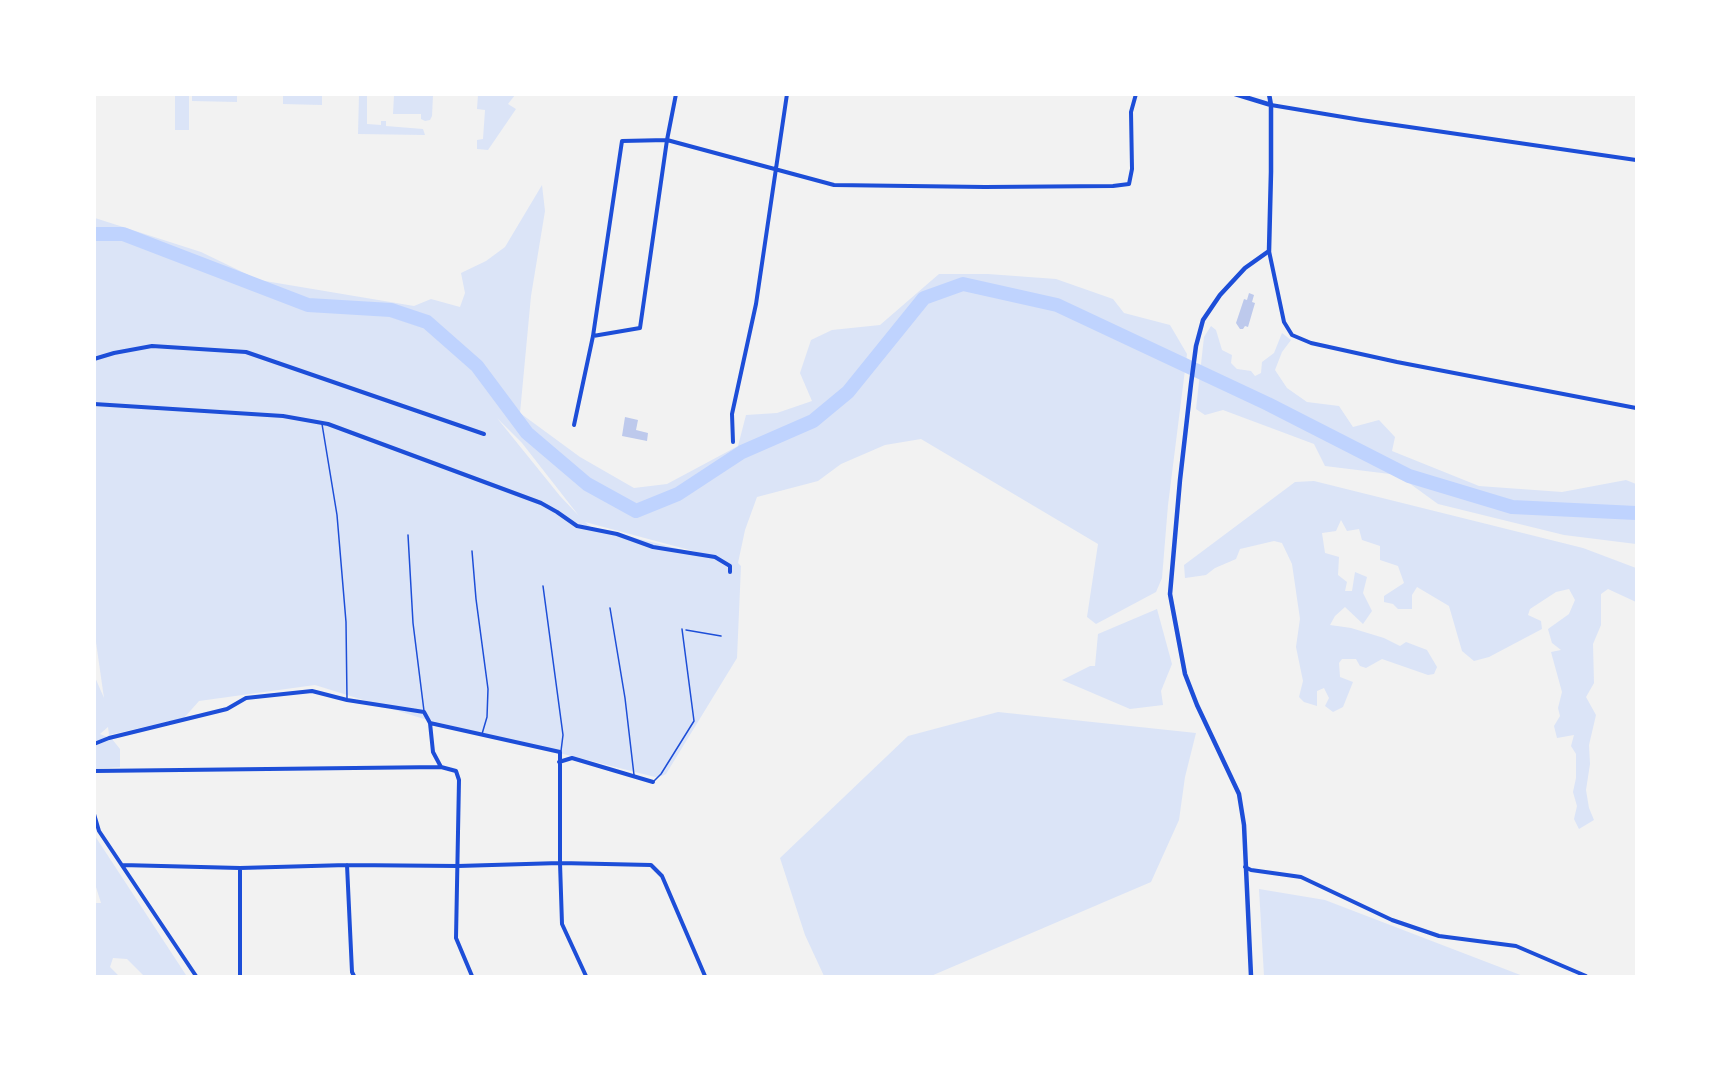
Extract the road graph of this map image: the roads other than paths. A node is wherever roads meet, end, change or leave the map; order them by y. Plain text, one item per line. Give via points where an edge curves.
1 (676, 94) edge
2 (787, 94) edge
3 (1136, 94) edge
4 (1235, 94) edge
5 (1269, 94) edge
6 (1271, 105) junction
7 (667, 140) junction
8 (1636, 160) edge
9 (775, 170) junction
10 (1269, 251) junction
11 (593, 336) junction
12 (94, 359) edge
13 (94, 404) edge
14 (1636, 408) edge
15 (321, 423) junction
16 (574, 425) dead end
17 (484, 435) dead end
18 (733, 442) dead end
19 (408, 535) dead end
20 (472, 551) dead end
21 (730, 572) dead end
22 (543, 586) dead end
23 (610, 608) dead end
24 (682, 629) road end
25 (347, 700) junction
26 (424, 712) junction
27 (430, 723) junction
28 (482, 734) junction
29 (94, 744) edge
30 (561, 752) junction
31 (559, 762) junction
32 (441, 767) junction
33 (94, 771) edge
34 (634, 776) junction
35 (653, 782) joint
36 (94, 814) edge
37 (560, 863) junction
38 (122, 865) junction
39 (347, 865) junction
40 (459, 866) junction
41 (1245, 867) junction
42 (240, 868) junction
43 (196, 976) edge
44 (240, 976) edge
45 (354, 976) edge
46 (472, 976) edge
47 (586, 976) edge
48 (705, 976) edge
49 (1251, 976) edge
50 (1586, 976) edge

1 - 7 street
2 - 9 street
3 - 9 street via 1131,112 1129,184 834,185
4 - 6 street
5 - 6 street
6 - 8 street
6 - 10 street
7 - 9 street
7 - 11 street via 640,328
7 - 11 street via 622,141
9 - 18 street via 756,304 732,414
10 - 14 street via 1284,322 1292,335 1396,362
10 - 41 street via 1245,268 1203,320 1191,384 1170,594 1185,674 1239,794
11 - 16 street
12 - 17 street via 152,346 246,352
13 - 15 street via 283,416
15 - 21 street via 541,503 576,526 617,534 653,547 715,557 730,566
15 - 25 lane via 337,515 346,622
19 - 26 lane via 413,624
20 - 28 lane via 488,689
22 - 30 lane
23 - 34 lane
24 - 35 lane via 694,721 662,774
25 - 26 street
25 - 29 street via 312,691 246,698 227,709
26 - 27 street
27 - 28 street
27 - 32 street via 433,752
28 - 30 street
30 - 31 street
31 - 34 street via 572,758
31 - 37 street
32 - 33 street
32 - 40 street via 456,771 459,780
34 - 35 street
36 - 38 street via 99,831
37 - 40 street
37 - 47 street via 562,924
37 - 48 street via 651,865 662,876
38 - 42 street
38 - 43 street
39 - 40 street
39 - 42 street
39 - 45 street
40 - 46 street via 456,938
41 - 49 street
41 - 50 street via 1301,877 1439,936 1516,946
42 - 44 street

